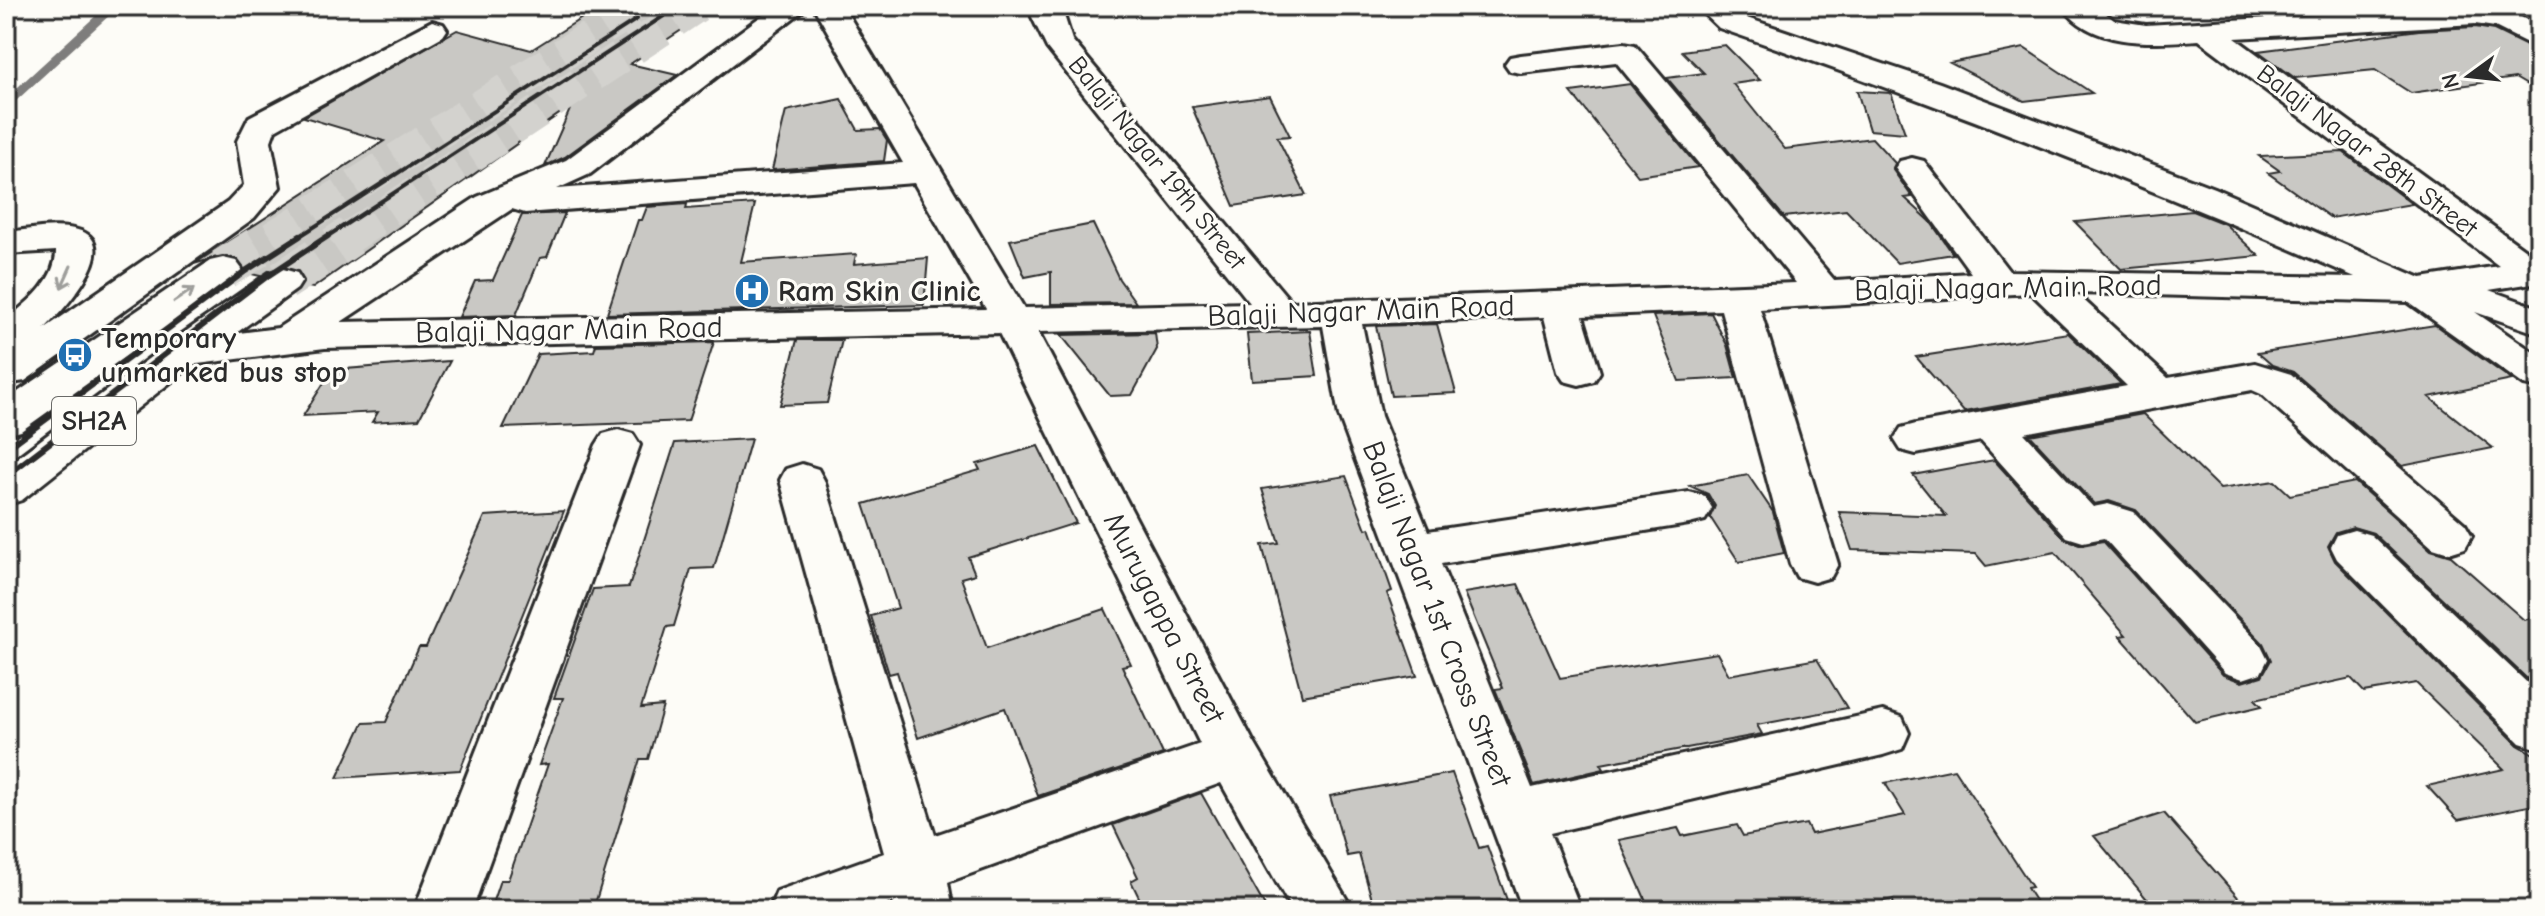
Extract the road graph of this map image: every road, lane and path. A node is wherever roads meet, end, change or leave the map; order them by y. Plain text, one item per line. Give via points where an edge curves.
1 (794, 6) edge
2 (828, 6) edge
3 (1046, 6) edge
4 (1711, 6) edge
5 (2077, 6) edge
6 (2467, 10) edge
7 (432, 30) dead end
8 (2205, 30) junction
9 (2539, 40) edge
10 (1521, 64) dead end
11 (1912, 168) dead end
12 (924, 172) junction
13 (490, 205) junction
14 (6, 243) edge
15 (223, 269) tunnel mouth
16 (2534, 271) edge
17 (283, 281) tunnel mouth
18 (2040, 281) junction
19 (1998, 283) junction
20 (2430, 288) junction
21 (1824, 292) junction
22 (1737, 298) junction
23 (1560, 303) junction
24 (1340, 312) junction
25 (1280, 315) junction
26 (1013, 322) junction
27 (2539, 322) edge
28 (292, 337) junction
29 (182, 353) junction
30 (7, 362) edge
31 (87, 362) junction
32 (1579, 372) dead end
33 (2539, 375) edge
34 (2159, 393) junction
35 (6, 421) edge
36 (1992, 426) junction
37 (1916, 439) dead end
38 (618, 445) dead end
39 (802, 480) dead end
40 (6, 489) edge
41 (1689, 508) dead end
42 (2449, 536) dead end
43 (2354, 547) dead end
44 (1410, 551) junction
45 (1814, 564) dead end
46 (2243, 659) dead end
47 (2539, 727) edge
48 (1883, 733) dead end
49 (1233, 755) junction
50 (1516, 816) junction
51 (921, 890) edge
52 (443, 910) edge
53 (798, 910) edge
54 (1324, 910) edge
55 (1552, 910) edge

1 - 13 street via 578,167
2 - 12 street, Murugappa Street
3 - 25 street, Balaji Nagar 19th Street via 1058,42
4 - 20 street via 1730,22 1929,90
5 - 8 street via 2105,27 2120,31
6 - 8 street
6 - 9 street via 2503,19
7 - 30 street via 261,124 254,141 262,187 241,210
8 - 16 street, Balaji Nagar 28th Street
10 - 21 street via 1624,52
11 - 19 street
12 - 13 street
12 - 26 street, Murugappa Street
13 - 28 street
14 -> 30 street via 68,239 74,242 76,257
31 -> 15 street, SH2A
16 - 20 street, Balaji Nagar Main Road
17 - 29 street, SH2A
18 - 19 street, Balaji Nagar Main Road
18 - 20 street, Balaji Nagar Main Road
18 - 34 street
19 - 21 street, Balaji Nagar Main Road
20 - 27 street
20 - 33 street
21 - 22 street, Balaji Nagar Main Road
22 - 23 street, Balaji Nagar Main Road
22 - 45 street
23 - 24 street, Balaji Nagar Main Road
23 - 32 street
24 - 25 street, Balaji Nagar Main Road
24 - 44 street, Balaji Nagar 1st Cross Street via 1360,416
25 - 26 street, Balaji Nagar Main Road
26 - 28 street, Balaji Nagar Main Road
26 - 49 street, Murugappa Street
28 - 29 street, Balaji Nagar Main Road
29 - 40 street, SH2A
30 - 31 street
31 - 35 street, SH2A
34 - 36 street
34 - 42 street via 2243,376 2268,379
36 - 37 street
36 - 46 street via 2084,525 2118,524
38 - 52 street
39 - 51 street
41 - 44 street
43 - 47 street
44 - 50 street, Balaji Nagar 1st Cross Street
48 - 50 street
49 - 51 street
49 - 54 street, Murugappa Street
50 - 55 street, Balaji Nagar 1st Cross Street
51 - 53 street

